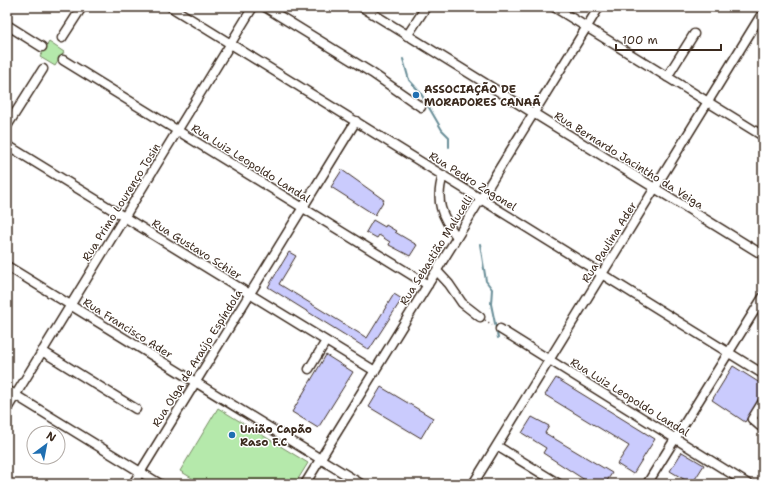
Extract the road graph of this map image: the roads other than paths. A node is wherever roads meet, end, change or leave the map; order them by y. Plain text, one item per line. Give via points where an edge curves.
1 (82, 7) edge
2 (171, 7) edge
3 (253, 7) edge
4 (265, 7) edge
5 (362, 7) edge
6 (426, 7) edge
7 (554, 7) edge
8 (599, 7) edge
9 (763, 12) edge
10 (7, 25) edge
11 (586, 27) junction
12 (694, 34) dead end
13 (408, 36) junction
14 (62, 38) dead end
15 (231, 44) junction
16 (42, 47) dead end
17 (63, 60) dead end
18 (43, 69) dead end
19 (667, 77) junction
20 (708, 102) junction
21 (421, 107) dead end
22 (533, 114) junction
23 (356, 122) junction
24 (7, 126) edge
25 (177, 131) junction
26 (763, 136) edge
27 (7, 145) edge
28 (443, 175) junction
29 (654, 188) junction
30 (481, 199) junction
31 (303, 208) junction
32 (124, 217) junction
33 (457, 237) junction
34 (763, 255) edge
35 (7, 266) edge
36 (437, 270) junction
37 (602, 274) junction
38 (428, 285) junction
39 (250, 294) junction
40 (763, 297) edge
41 (70, 305) junction
42 (480, 317) road end
43 (497, 328) road end
44 (326, 341) junction
45 (42, 351) junction
46 (729, 352) junction
47 (549, 360) junction
48 (309, 369) dead end
49 (375, 371) junction
50 (763, 374) edge
51 (195, 382) junction
52 (7, 390) edge
53 (15, 395) junction
54 (763, 401) edge
55 (136, 408) dead end
56 (7, 409) edge
57 (760, 426) dead end
58 (675, 438) junction
59 (497, 446) junction
60 (320, 459) junction
61 (140, 472) junction
62 (132, 484) edge
63 (160, 484) edge
64 (305, 484) edge
65 (361, 484) edge
66 (473, 484) edge
67 (559, 484) edge
68 (647, 484) edge
69 (748, 484) edge

1 - 14 street
2 - 15 street, Rua Pedro Zagonel
3 - 15 street, Rua Primo Lourenço Tosin
4 - 21 street via 372,73
5 - 13 street, Rua Bernardo Jacintho da Veiga
6 - 13 street
7 - 11 street
8 - 11 street, Rua Sebastião Malucelli
9 - 20 street, Rua Paulina Ader
10 - 16 street
11 - 19 street
11 - 22 street, Rua Sebastião Malucelli
12 - 19 street
13 - 22 street, Rua Bernardo Jacintho da Veiga
15 - 23 street, Rua Pedro Zagonel
15 - 25 street, Rua Primo Lourenço Tosin
17 - 25 street, Rua Luiz Leopoldo Landal
18 - 24 street
19 - 20 street
20 - 26 street
20 - 29 street, Rua Paulina Ader
22 - 29 street, Rua Bernardo Jacintho da Veiga
22 - 30 street, Rua Sebastião Malucelli
23 - 28 street, Rua Pedro Zagonel
23 - 31 street, Rua Olga de Araújo Espíndola
25 - 31 street, Rua Luiz Leopoldo Landal
25 - 32 street, Rua Primo Lourenço Tosin
27 - 32 street, Rua Gustavo Schier
28 - 30 street, Rua Pedro Zagonel
28 - 33 street via 438,196 441,210
29 - 34 street, Rua Bernardo Jacintho da Veiga
29 - 37 street, Rua Paulina Ader
30 - 33 street, Rua Sebastião Malucelli
30 - 37 street, Rua Pedro Zagonel
31 - 38 street, Rua Luiz Leopoldo Landal
31 - 39 street, Rua Olga de Araújo Espíndola
32 - 39 street, Rua Gustavo Schier
32 - 41 street, Rua Primo Lourenço Tosin
33 - 36 street, Rua Sebastião Malucelli
35 - 41 street, Rua Francisco Ader
36 - 38 street, Rua Sebastião Malucelli
36 - 42 street via 462,303
37 - 46 street, Rua Pedro Zagonel
37 - 47 street, Rua Paulina Ader
38 - 49 street, Rua Sebastião Malucelli
39 - 44 street, Rua Gustavo Schier
39 - 51 street, Rua Olga de Araújo Espíndola
40 - 46 street
41 - 45 street, Rua Primo Lourenço Tosin
41 - 51 street, Rua Francisco Ader
43 - 47 street, Rua Luiz Leopoldo Landal
44 - 48 street
44 - 49 street, Rua Gustavo Schier
45 - 53 street, Rua Primo Lourenço Tosin
45 - 55 street
46 - 50 street, Rua Pedro Zagonel
46 - 58 street
47 - 58 street, Rua Luiz Leopoldo Landal
47 - 59 street, Rua Paulina Ader
49 - 60 street, Rua Sebastião Malucelli
51 - 60 street, Rua Francisco Ader
51 - 61 street, Rua Olga de Araújo Espíndola
52 - 53 street
53 - 56 street, Rua Primo Lourenço Tosin
53 - 61 street
54 - 57 street via 752,419
58 - 68 street
58 - 69 street, Rua Luiz Leopoldo Landal
59 - 66 street, Rua Paulina Ader
59 - 67 street
60 - 64 street, Rua Sebastião Malucelli
60 - 65 street, Rua Francisco Ader
61 - 62 street, Rua Olga de Araújo Espíndola
61 - 63 street

